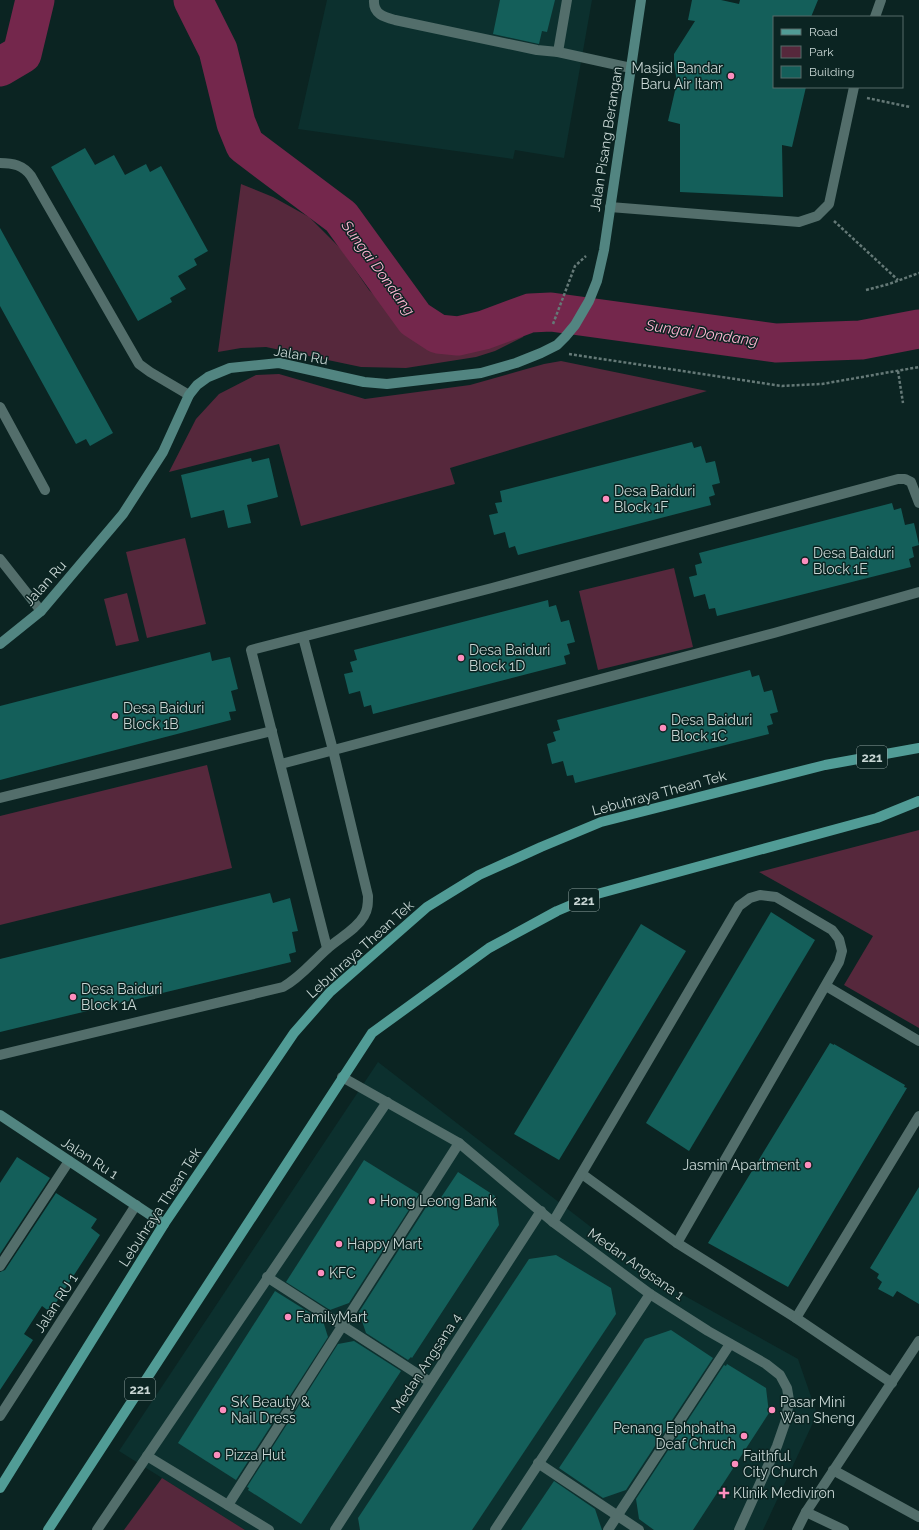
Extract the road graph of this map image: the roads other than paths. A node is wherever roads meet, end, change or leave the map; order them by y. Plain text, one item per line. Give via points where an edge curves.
1 (374, 0) edge
2 (567, 0) edge
3 (641, 0) edge
4 (881, 0) edge
5 (875, 16) edge
6 (558, 52) junction
7 (631, 68) junction
8 (854, 88) edge
9 (0, 163) edge
10 (610, 208) junction
11 (575, 325) joint
12 (189, 395) junction
13 (0, 407) edge
14 (45, 490) dead end
15 (919, 503) edge
16 (0, 559) edge
17 (919, 592) edge
18 (42, 611) junction
19 (303, 637) junction
20 (0, 644) edge
21 (272, 731) junction
22 (919, 748) edge
23 (333, 750) junction
24 (281, 764) junction
25 (0, 798) edge
26 (919, 801) edge
27 (327, 948) junction
28 (826, 986) junction
29 (919, 1041) edge
30 (0, 1055) edge
31 (342, 1077) junction
32 (387, 1102) junction
33 (0, 1116) edge
34 (919, 1116) edge
35 (459, 1143) junction
36 (69, 1161) junction
37 (582, 1174) junction
38 (136, 1205) junction
39 (541, 1211) junction
40 (553, 1222) junction
41 (164, 1224) junction
42 (677, 1243) junction
43 (0, 1266) edge
44 (267, 1277) junction
45 (650, 1294) junction
46 (796, 1318) junction
47 (343, 1325) junction
48 (919, 1341) edge
49 (730, 1344) junction
50 (430, 1382) junction
51 (892, 1383) junction
52 (0, 1416) edge
53 (147, 1456) junction
54 (538, 1463) junction
55 (833, 1470) junction
56 (0, 1488) edge
57 (228, 1505) junction
58 (806, 1512) junction
59 (617, 1516) junction
60 (919, 1517) edge
61 (48, 1530) edge
62 (97, 1530) edge
63 (269, 1530) edge
64 (334, 1530) edge
65 (495, 1530) edge
66 (608, 1530) edge
67 (639, 1530) edge
68 (739, 1530) edge
69 (797, 1530) edge
70 (844, 1530) edge

1 - 6 street via 380,15 395,20 537,50
2 - 6 street
3 - 7 street, Jalan Pisang Berangan
4 - 5 street
6 - 7 street
7 - 10 street, Jalan Pisang Berangan
8 - 10 street via 829,204 817,216 799,222
9 - 12 street via 26,168 139,364
10 - 11 street, Jalan Pisang Berangan via 597,281
11 - 12 street, Jalan Ru via 565,338 541,353 481,374 387,384 364,382 279,363 258,364 230,368 208,377
12 - 18 street, Jalan Ru via 163,452 123,514
13 - 14 street
15 - 19 street via 911,482 898,479
16 - 18 street
17 - 23 street
18 - 20 street, Jalan Ru
19 - 21 street via 251,650
19 - 23 street
21 - 24 street
21 - 25 street
22 - 41 main road, Lebuhraya Thean Tek / 221 via 825,765 601,822 479,875 427,907 330,992 294,1033
23 - 24 street
23 - 27 street via 368,903 367,910 358,923
24 - 27 street
26 - 31 main road, 221 via 877,818 597,894 557,911 489,948 372,1033
27 - 30 street via 295,980 283,987
28 - 29 street
28 - 37 street via 842,951 839,939 832,930 776,897 760,895 739,906
28 - 42 street
31 - 32 street, Medan Angsana 1
31 - 61 main road, 221
32 - 35 street, Medan Angsana 1
32 - 44 street
33 - 36 street, Jalan Ru 1
34 - 46 street
35 - 39 street, Medan Angsana 1
35 - 47 street
36 - 38 street, Jalan Ru 1
36 - 43 street
37 - 40 street
37 - 42 street
38 - 41 street, Jalan Ru 1
38 - 52 street, Jalan RU 1
39 - 40 street, Medan Angsana 1
39 - 50 street, Medan Angsana 4
40 - 45 street, Medan Angsana 1
41 - 56 main road, Lebuhraya Thean Tek / 221
42 - 46 street
44 - 47 street
44 - 53 street
45 - 49 street, Medan Angsana 1
45 - 54 street
46 - 51 street
47 - 50 street
47 - 57 street
48 - 51 street
49 - 59 street
49 - 68 street, Medan Angsana 1 via 780,1375 787,1388 789,1400 786,1420 777,1446
50 - 64 street, Medan Angsana 4
51 - 55 street
53 - 57 street
53 - 62 street
54 - 59 street
54 - 65 street
55 - 58 street
55 - 60 street
57 - 63 street
58 - 69 street
58 - 70 street
59 - 66 street
59 - 67 street

